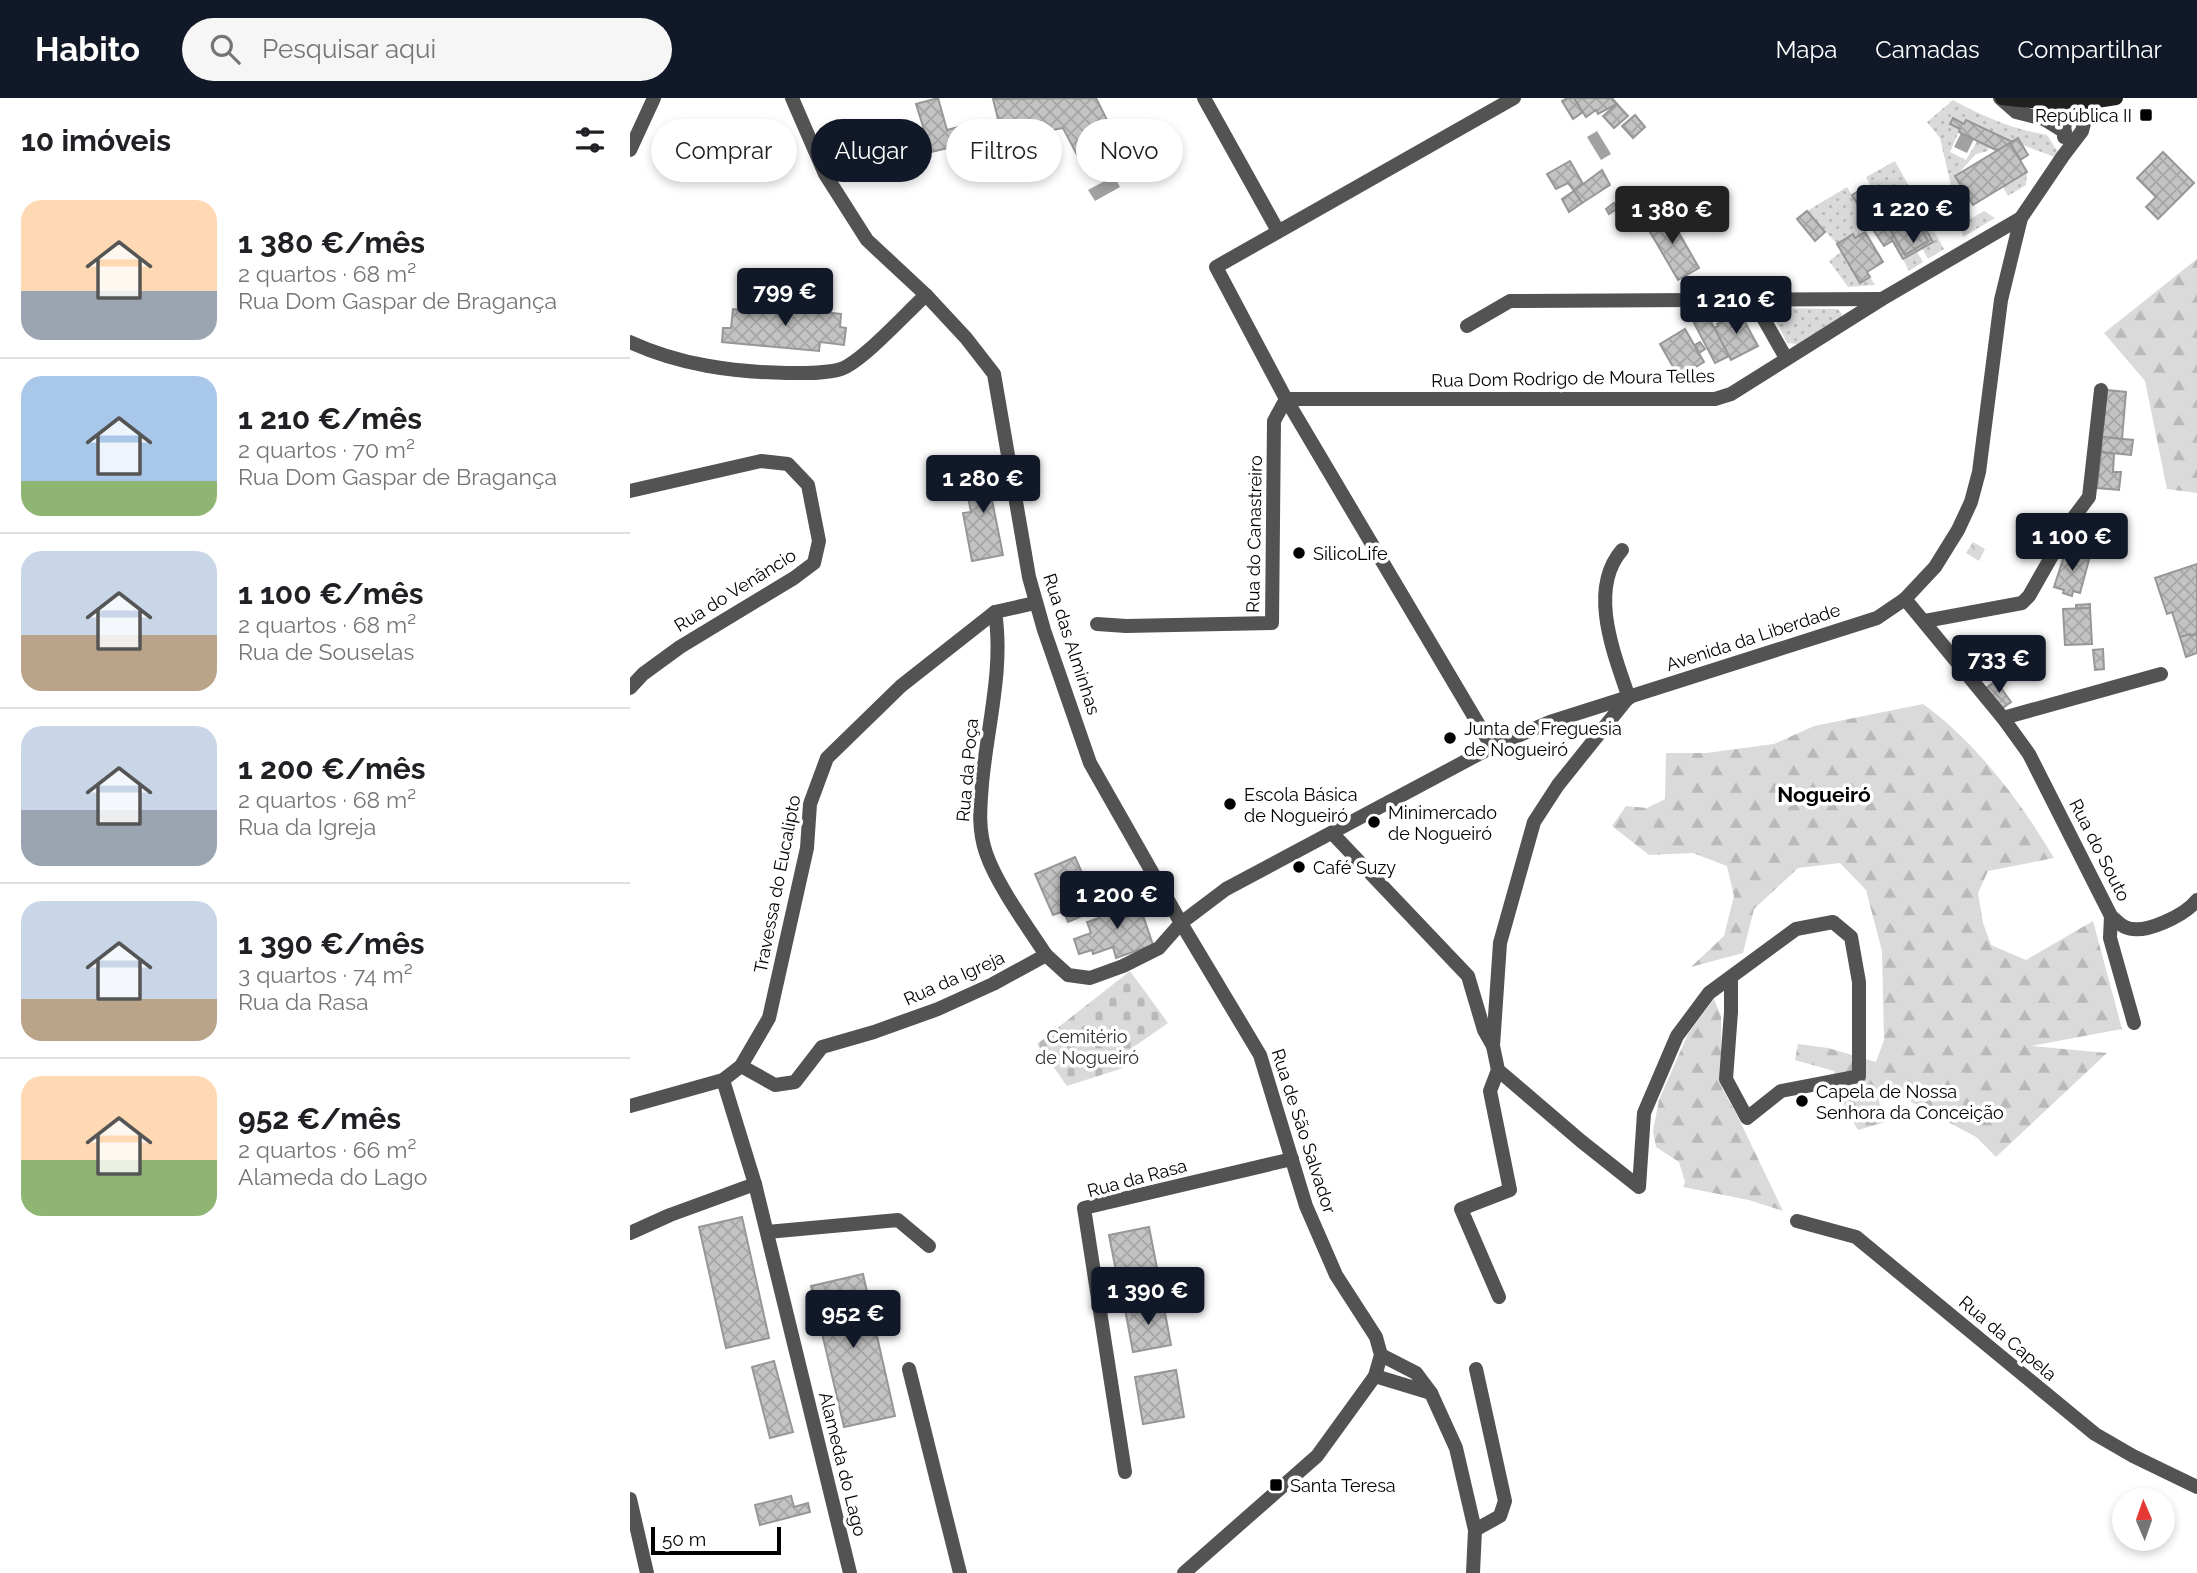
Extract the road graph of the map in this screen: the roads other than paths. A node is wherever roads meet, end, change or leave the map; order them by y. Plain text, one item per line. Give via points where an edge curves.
1 (654, 98) edge
2 (792, 98) edge
3 (1204, 98) edge
4 (1514, 98) edge
5 (2001, 98) edge
6 (2116, 98) edge
7 (2066, 101) edge
8 (2089, 101) edge
9 (2065, 132) junction
10 (630, 150) edge
11 (2063, 156) junction
12 (2021, 218) junction
13 (1278, 231) junction
14 (926, 295) junction
15 (1882, 299) junction
16 (1753, 300) junction
17 (1467, 326) dead end
18 (630, 342) edge
19 (1786, 358) junction
20 (2101, 390) dead end
21 (1286, 399) junction
22 (630, 491) edge
23 (1622, 550) dead end
24 (1905, 599) junction
25 (1035, 603) junction
26 (995, 612) junction
27 (1925, 621) junction
28 (1097, 624) dead end
29 (2161, 674) dead end
30 (630, 688) edge
31 (1628, 699) junction
32 (2003, 718) junction
33 (1492, 747) junction
34 (1332, 833) junction
35 (2197, 900) edge
36 (2111, 916) junction
37 (1181, 923) junction
38 (1046, 955) junction
39 (1731, 978) junction
40 (2134, 1023) dead end
41 (1493, 1046) junction
42 (741, 1066) junction
43 (1499, 1070) junction
44 (723, 1080) junction
45 (630, 1106) edge
46 (1292, 1159) junction
47 (755, 1184) junction
48 (1797, 1221) dead end
49 (767, 1232) junction
50 (630, 1233) edge
51 (929, 1247) dead end
52 (1499, 1297) dead end
53 (1381, 1355) junction
54 (909, 1369) dead end
55 (1476, 1369) dead end
56 (1375, 1377) junction
57 (1431, 1393) junction
58 (1125, 1472) dead end
59 (2197, 1487) edge
60 (630, 1499) edge
61 (1475, 1530) junction
62 (647, 1573) edge
63 (850, 1573) edge
64 (960, 1573) edge
65 (1184, 1573) edge
66 (1473, 1573) edge

1 - 10 street
2 - 14 street, Rua das Alminhas via 825,174 867,240
3 - 13 street
4 - 13 street
5 - 7 main road
5 - 9 street via 2016,112 2045,119
6 - 8 main road
7 - 8 main road
7 - 9 street
8 - 11 street, Avenida da Liberdade via 2082,131
9 - 11 street
11 - 12 street, Avenida da Liberdade
12 - 15 street, Rua Dom Rodrigo de Moura Telles
12 - 24 street, Avenida da Liberdade via 2001,300 1979,472 1971,502 1935,567
13 - 21 street via 1216,267
14 - 18 street via 863,355 842,368 815,373 750,372 696,364 660,356
14 - 25 street, Rua das Alminhas via 993,374
15 - 16 street
15 - 19 street, Rua Dom Rodrigo de Moura Telles
16 - 17 street via 1510,301
16 - 19 street
19 - 21 street, Rua Dom Rodrigo de Moura Telles via 1731,394 1715,399
20 - 27 street via 2089,497 2029,596 2022,603
21 - 28 street, Rua do Canastreiro via 1274,421 1272,623
21 - 33 street
22 - 30 street, Rua do Venâncio via 761,461 788,464 808,485 819,541 814,563 680,648
23 - 31 street via 1610,574 1605,618
24 - 27 street, Rua do Souto
24 - 31 street, Avenida da Liberdade via 1877,618
25 - 26 street, Travessa do Eucalipto
25 - 37 street, Rua das Alminhas via 1090,763
26 - 38 street, Rua da Poça via 998,659 979,822 986,854
26 - 42 street, Travessa do Eucalipto via 901,686 827,758 810,804 807,848 769,1018
27 - 32 street, Rua do Souto
29 - 32 street
31 - 33 street, Avenida da Liberdade
31 - 41 street via 1534,822 1500,943
32 - 36 street, Rua do Souto via 2029,754
33 - 34 street, Avenida da Liberdade
34 - 37 street, Avenida da Liberdade via 1226,889
34 - 41 street via 1468,976 1483,1030
35 - 36 street, Rua do Souto via 2145,929 2125,928
36 - 40 street via 2110,938
37 - 38 street via 1159,948 1090,978 1068,975
37 - 46 street, Rua de São Salvador via 1260,1055
38 - 42 street, Rua da Igreja via 938,1009 822,1047 796,1082 775,1085
39 - 39 street via 1796,929 1833,922 1851,937 1858,982 1859,1076 1782,1091 1747,1118 1726,1079
39 - 43 street via 1709,993 1677,1035 1644,1114 1639,1187
41 - 43 street
42 - 44 street
43 - 52 street via 1490,1091 1510,1190 1461,1209
44 - 45 street
44 - 47 street, Alameda do Lago
46 - 53 street, Rua de São Salvador via 1306,1206 1336,1275 1376,1337
46 - 58 street, Rua da Rasa via 1084,1208
47 - 49 street, Alameda do Lago
47 - 50 street
48 - 59 street, Rua da Capela via 1856,1237 2095,1434
49 - 51 street via 898,1220
49 - 63 street, Alameda do Lago
53 - 56 street
53 - 57 street via 1416,1373
54 - 64 street
55 - 61 street via 1505,1501 1500,1516
56 - 57 street
56 - 65 street via 1317,1456
57 - 61 street via 1456,1448
60 - 62 street
61 - 66 street

